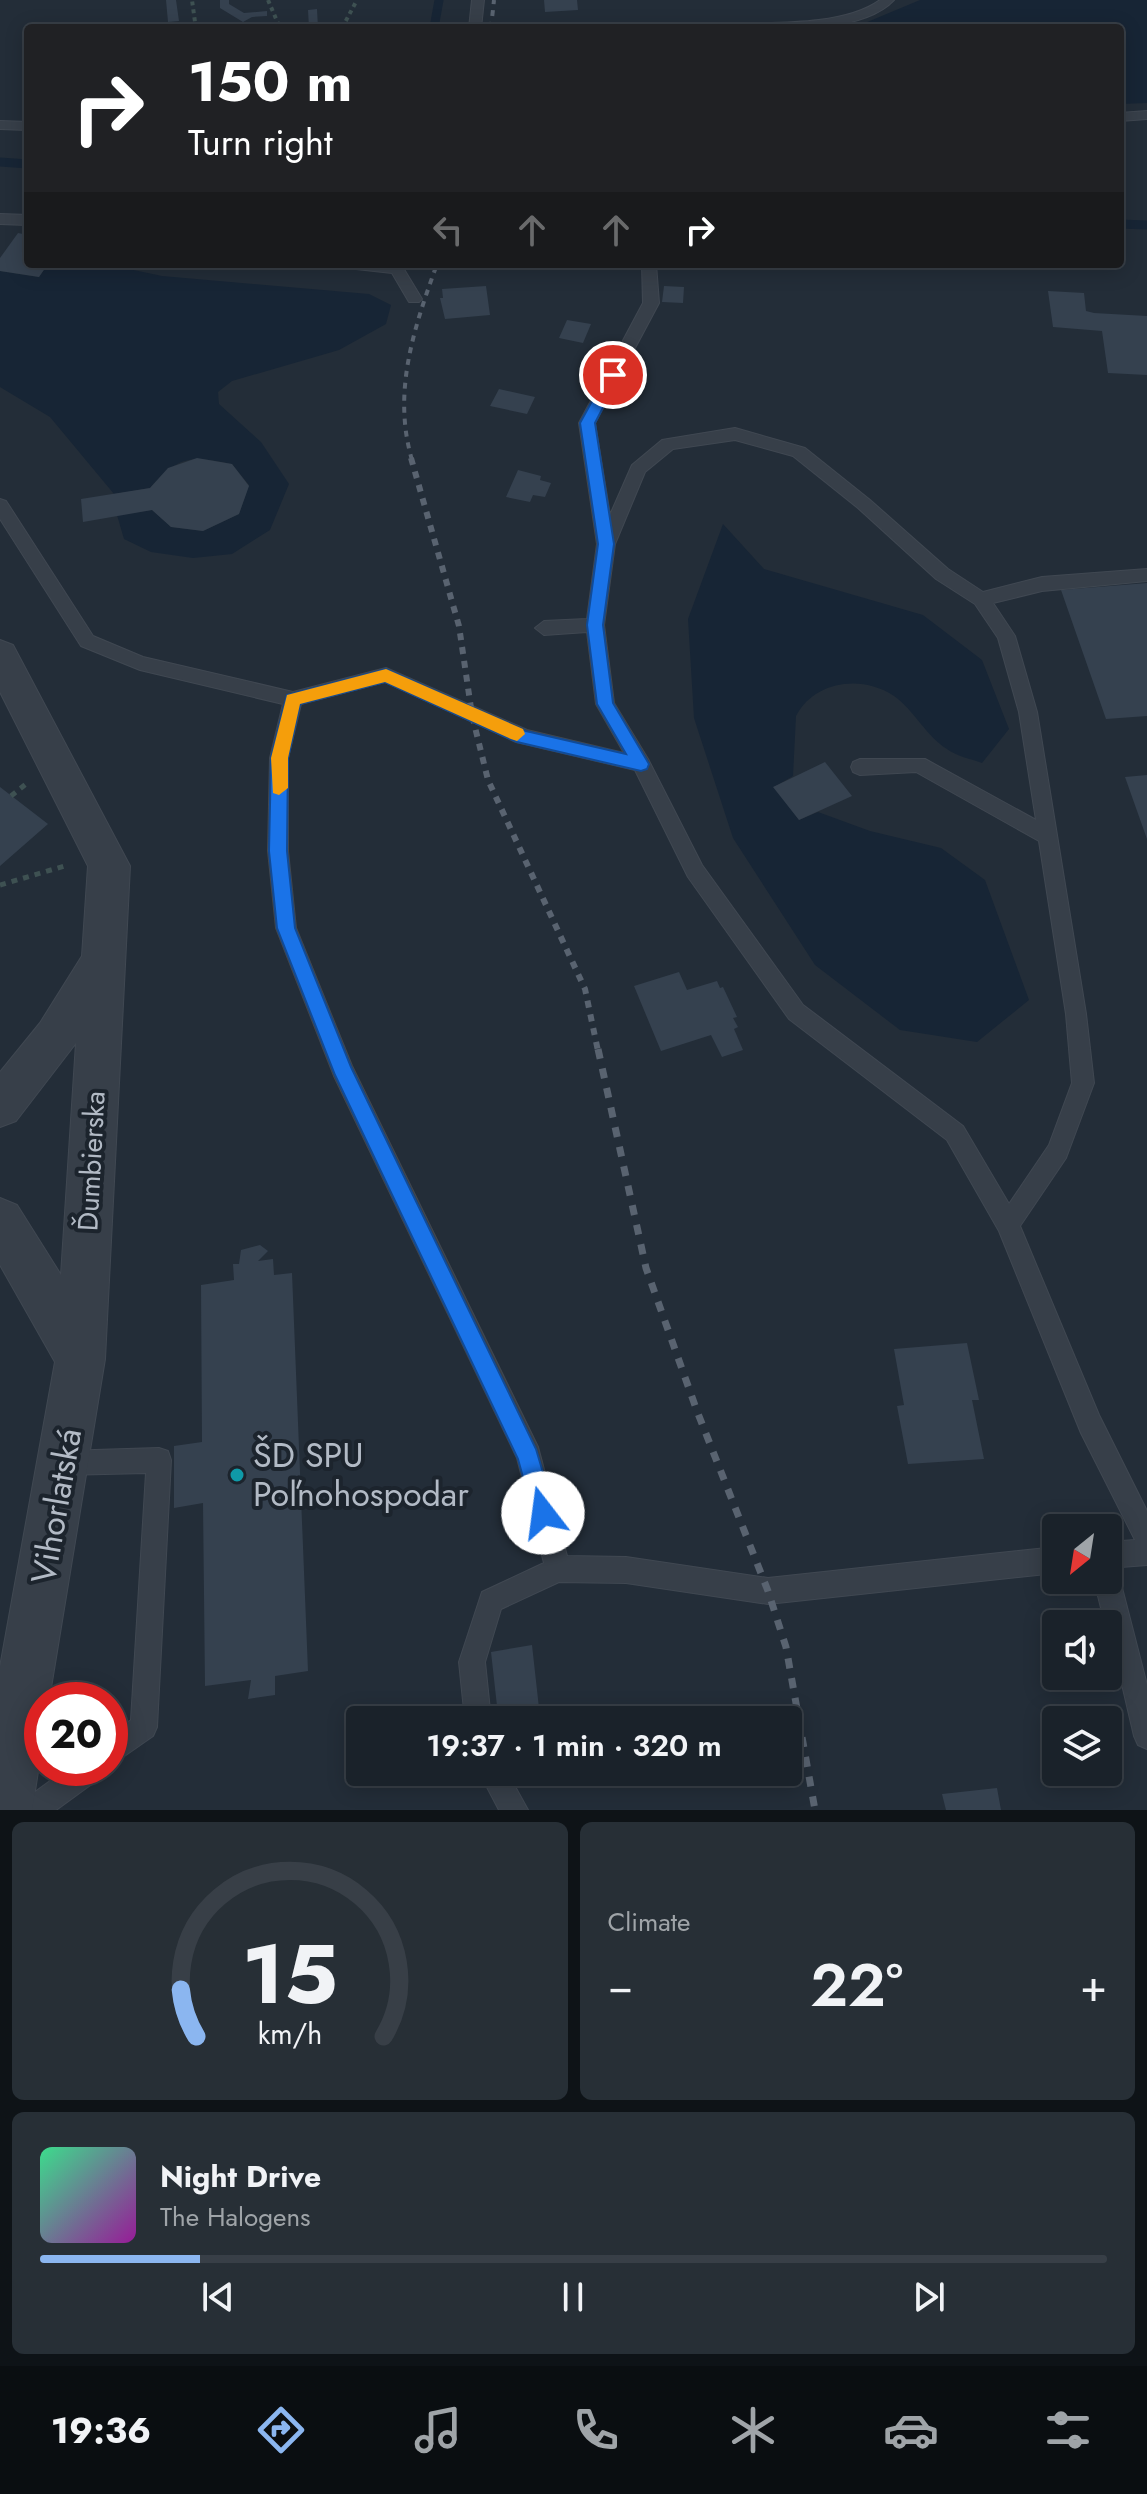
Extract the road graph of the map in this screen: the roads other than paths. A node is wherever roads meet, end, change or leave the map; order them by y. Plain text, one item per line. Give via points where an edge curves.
1 (478, 0) edge
2 (888, 0) edge
3 (475, 24) edge
4 (792, 24) edge
5 (1147, 115) edge
6 (1124, 117) edge
7 (0, 125) edge
8 (24, 126) edge
9 (0, 219) edge
10 (24, 220) edge
11 (389, 268) edge
12 (649, 268) edge
13 (414, 299) dead end
14 (0, 505) edge
15 (606, 544) junction
16 (1147, 575) edge
17 (981, 599) junction
18 (595, 625) junction
19 (544, 628) dead end
20 (0, 655) edge
21 (293, 699) junction
22 (641, 764) junction
23 (860, 767) dead end
24 (1048, 837) junction
25 (102, 962) junction
26 (0, 1106) edge
27 (0, 1221) edge
28 (1008, 1224) junction
29 (80, 1359) junction
30 (63, 1463) junction
31 (1147, 1537) edge
32 (1147, 1552) edge
33 (1122, 1554) edge
34 (1042, 1562) edge
35 (558, 1569) junction
36 (1111, 1594) edge
37 (477, 1706) edge
38 (1147, 1736) edge
39 (128, 1739) edge
40 (66, 1786) edge
41 (500, 1786) edge
42 (3, 1810) edge
43 (34, 1810) edge
44 (514, 1810) edge

1 - 3 lane
2 - 4 lane via 882,8 842,21
5 - 6 lane
7 - 8 lane
9 - 10 lane
11 - 13 lane via 397,269
12 - 15 lane via 651,303 587,423
14 - 21 lane via 87,641 140,663
15 - 17 lane via 638,469 668,444 735,434 799,452 942,574
15 - 18 lane
16 - 17 lane via 1042,584
17 - 24 lane via 1006,636 1028,712
18 - 19 lane
18 - 22 lane via 605,704
20 - 25 street, Ďumbierska via 109,866
21 - 22 lane via 386,675 523,737
21 - 35 lane via 279,758 278,851 286,928 342,1069 529,1456
22 - 28 lane via 695,871 796,1012 955,1133
23 - 24 lane via 918,764
24 - 28 lane via 1083,1083 1058,1151
25 - 26 street, Ďumbierska via 56,1037
25 - 29 street, Ďumbierska
27 - 29 street
28 - 31 lane via 1090,1424
29 - 30 street, Vihorlatská
30 - 39 lane via 159,1460 144,1727
30 - 42 street, Vihorlatská
32 - 33 lane
34 - 35 lane via 768,1591 626,1570
35 - 37 lane via 491,1601 472,1662
36 - 38 lane
40 - 43 lane
41 - 44 lane

